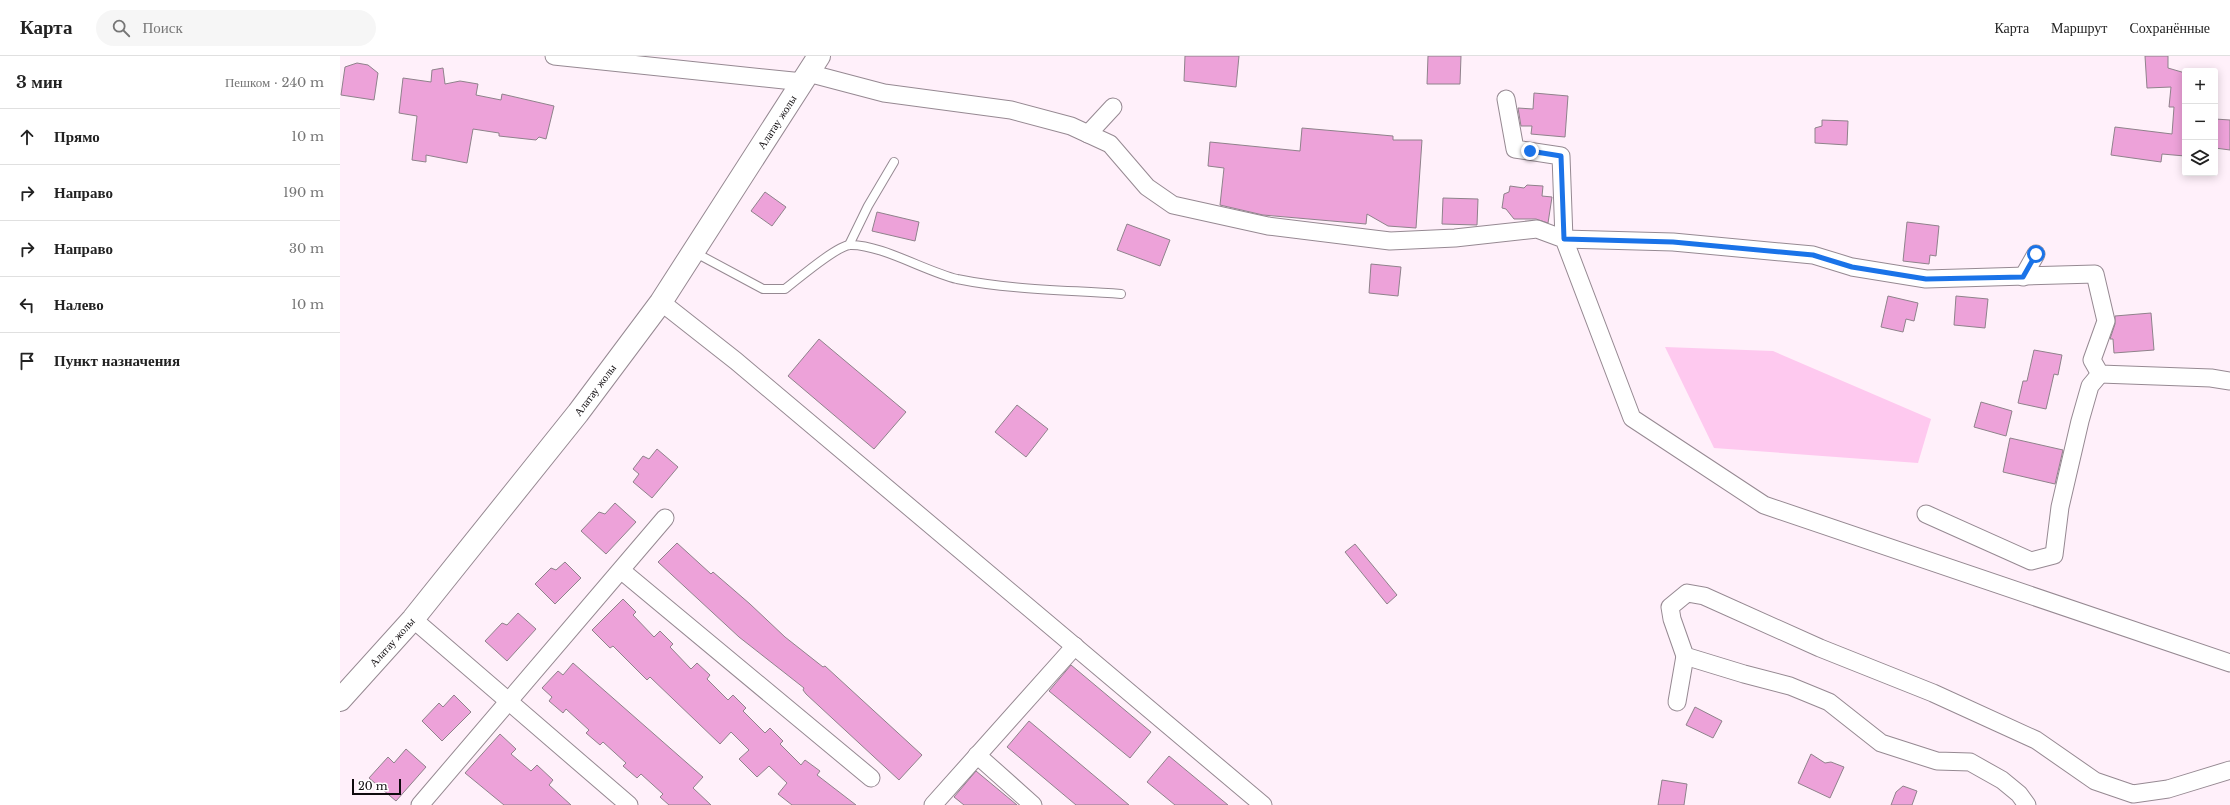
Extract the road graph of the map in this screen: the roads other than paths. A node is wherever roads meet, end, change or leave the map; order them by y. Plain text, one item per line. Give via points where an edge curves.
1 (554, 56) edge
2 (810, 70) edge
3 (1506, 99) dead end
4 (1113, 108) dead end
5 (1088, 134) junction
6 (894, 162) dead end
7 (1564, 239) junction
8 (849, 245) junction
9 (694, 252) junction
10 (2036, 254) dead end
11 (2023, 277) junction
12 (1121, 294) dead end
13 (661, 302) junction
14 (2100, 374) junction
15 (2230, 381) edge
16 (1926, 514) dead end
17 (665, 518) dead end
18 (622, 571) junction
19 (413, 619) junction
20 (1075, 646) junction
21 (1685, 656) junction
22 (2230, 663) edge
23 (340, 700) edge
24 (1677, 702) dead end
25 (508, 703) junction
26 (977, 755) junction
27 (2230, 770) edge
28 (871, 778) dead end
29 (420, 805) edge
30 (629, 805) edge
31 (933, 805) edge
32 (1033, 805) edge
33 (1263, 805) edge
34 (2027, 805) edge

1 - 2 street
2 - 5 street via 884,93 1011,110 1071,126
2 - 9 main road, Алатау жолы
3 - 7 street via 1515,149 1561,156
4 - 5 street
5 - 7 street via 1110,144 1147,187 1173,206 1268,226 1390,241 1455,238 1537,229
6 - 8 lane
7 - 11 street via 1673,242 1813,255 1852,267 1926,279
7 - 22 street via 1632,418 1764,505
8 - 9 lane via 834,252 785,289 775,291 763,289
8 - 12 lane via 868,247 956,279
9 - 13 main road, Алатау жолы
10 - 11 street
11 - 14 street via 2095,274 2106,321 2092,360
13 - 19 main road, Алатау жолы via 578,413
13 - 20 street via 736,361
14 - 15 street
14 - 16 street via 2090,386 2080,422 2060,507 2054,555 2031,561
17 - 18 street
18 - 25 street
18 - 28 street
19 - 23 main road, Алатау жолы
19 - 25 street
20 - 26 street
20 - 33 street
21 - 24 street
21 - 27 street via 1670,607 1687,593 1704,596 2036,740 2095,781 2114,788 2133,794 2168,789
21 - 34 street via 1790,686 1829,702 1881,743 1937,760 1970,762 2002,780 2019,794
25 - 29 street
25 - 30 street
26 - 31 street
26 - 32 street

